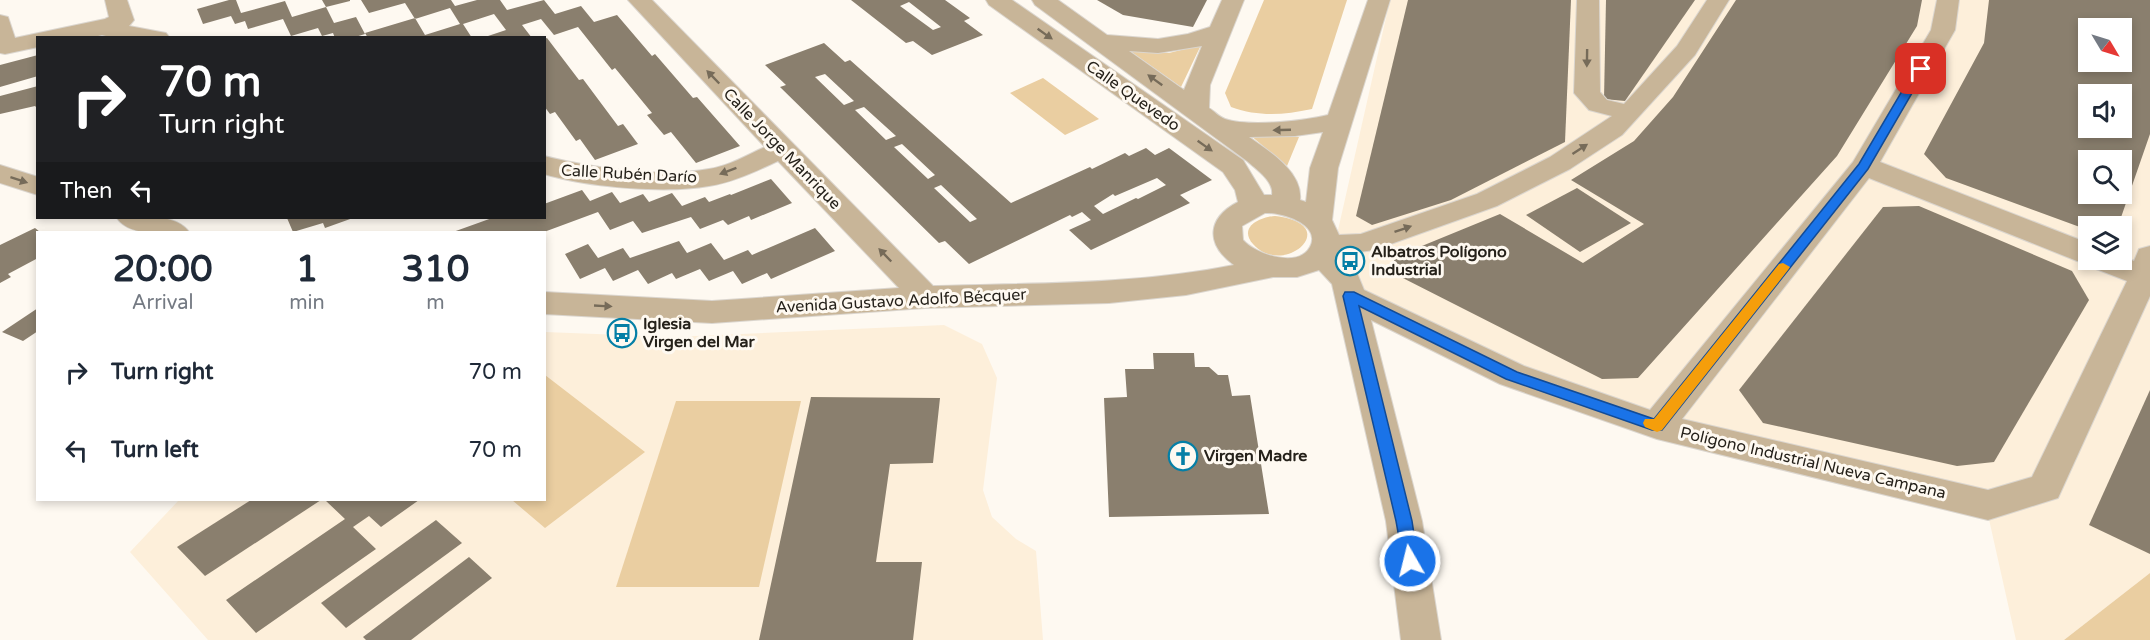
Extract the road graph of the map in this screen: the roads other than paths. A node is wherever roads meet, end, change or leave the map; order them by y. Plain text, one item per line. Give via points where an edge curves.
1 (116, 0) edge
2 (639, 0) edge
3 (997, 0) edge
4 (1043, 0) edge
5 (1233, 0) edge
6 (1379, 0) edge
7 (1588, 0) edge
8 (1718, 0) edge
9 (1948, 0) edge
10 (0, 22) edge
11 (106, 28) junction
12 (1219, 32) junction
13 (60, 36) edge
14 (148, 36) edge
15 (36, 40) edge
16 (1102, 42) junction
17 (1196, 109) junction
18 (1630, 113) junction
19 (1339, 120) junction
20 (1220, 126) junction
21 (782, 149) junction
22 (546, 165) edge
23 (1864, 166) junction
24 (0, 174) edge
25 (36, 185) edge
26 (1253, 205) junction
27 (133, 219) edge
28 (1309, 226) junction
29 (171, 231) edge
30 (1229, 242) junction
31 (2078, 250) edge
32 (2132, 264) edge
33 (2147, 266) edge
34 (1272, 267) junction
35 (1186, 285) junction
36 (1349, 296) junction
37 (926, 297) junction
38 (546, 303) edge
39 (1657, 426) junction
40 (1421, 640) edge

1 - 11 street via 122,20
21 -> 2 street, Calle Jorge Manrique
3 -> 26 street, Calle Quevedo via 1233,166 1249,190
4 - 16 street, Calle Quevedo
5 - 12 street
6 - 19 street
7 -> 18 street via 1587,93 1598,105
8 - 18 street via 1686,50
9 - 23 street via 1944,30
10 - 15 street via 5,47
11 - 13 street
11 - 14 street
12 - 16 street via 1158,46
12 - 17 street via 1197,85
17 -> 16 street, Calle Quevedo
17 - 20 street, Calle Quevedo
28 -> 18 street via 1364,243 1488,200 1560,163 1613,129
19 -> 20 street via 1315,128 1282,131
19 - 28 street
20 - 28 street, Calle Quevedo via 1281,178
21 -> 22 street, Calle Rubén Darío via 700,180 584,175
37 -> 21 street, Calle Jorge Manrique
23 - 31 street
23 - 39 street
24 -> 25 street
26 - 28 street
26 - 30 street via 1231,220 1227,230
27 - 29 street
28 - 34 street via 1311,263
28 - 36 street via 1346,280
30 - 34 street via 1250,261
30 - 35 street
32 - 33 street
33 - 39 street, Polígono Industrial Nueva Campana via 2045,488 1988,505
34 - 35 street, Avenida Gustavo Adolfo Bécquer
35 - 37 street, Avenida Gustavo Adolfo Bécquer via 1109,292
36 - 39 street, Polígono Industrial Nueva Campana via 1512,375
36 - 40 street via 1404,521
38 -> 37 street, Avenida Gustavo Adolfo Bécquer via 712,312

